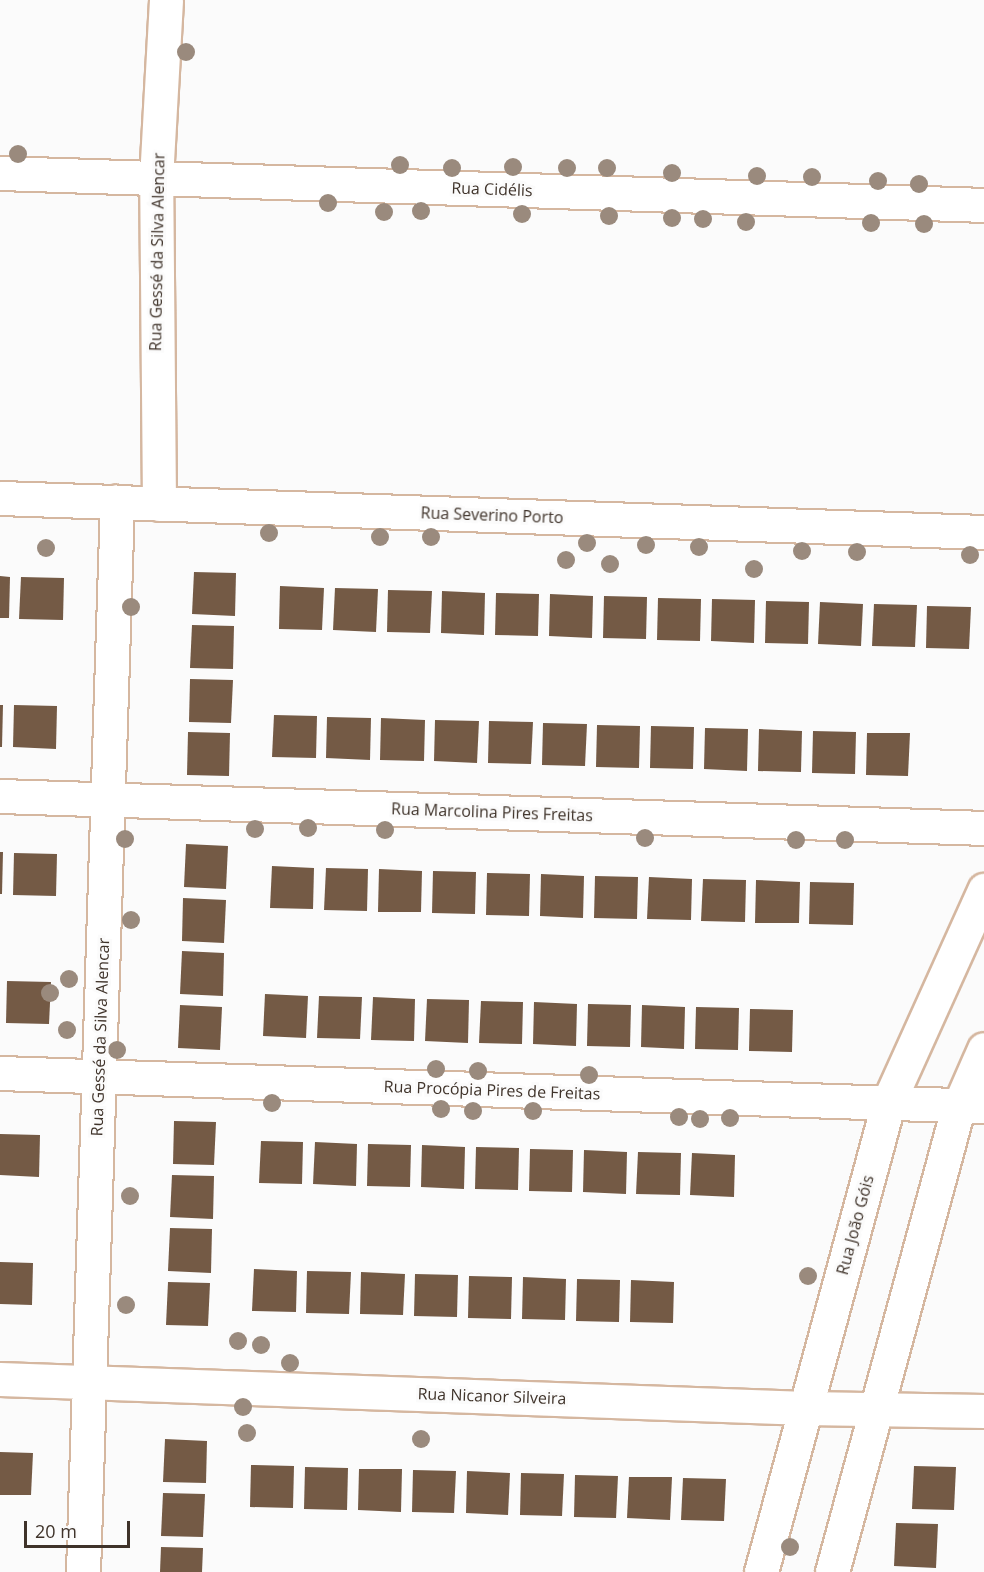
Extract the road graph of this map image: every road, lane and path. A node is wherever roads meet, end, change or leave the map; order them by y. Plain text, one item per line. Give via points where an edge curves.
1 (166, 0) edge
2 (0, 173) edge
3 (156, 178) junction
4 (984, 205) edge
5 (0, 498) edge
6 (117, 502) junction
7 (159, 504) junction
8 (984, 532) edge
9 (0, 796) edge
10 (108, 799) junction
11 (984, 828) edge
12 (984, 890) edge
13 (984, 1049) edge
14 (0, 1073) edge
15 (99, 1076) junction
16 (888, 1103) junction
17 (972, 1106) edge
18 (0, 1379) edge
19 (89, 1382) junction
20 (806, 1408) junction
21 (877, 1408) junction
22 (984, 1411) edge
23 (82, 1572) edge
24 (761, 1572) edge
25 (832, 1572) edge

1 - 3 street, Rua Gessé da Silva Alencar
2 - 3 street, Rua Cidélis
3 - 4 street, Rua Cidélis
3 - 7 street, Rua Gessé da Silva Alencar
5 - 6 street, Rua Severino Porto
6 - 7 street, Rua Severino Porto
6 - 10 street, Rua Gessé da Silva Alencar
7 - 8 street, Rua Severino Porto
9 - 10 street, Rua Marcolina Pires Freitas
10 - 11 street, Rua Marcolina Pires Freitas
10 - 15 street, Rua Gessé da Silva Alencar
12 - 16 street, Rua João Góis
13 - 17 street
14 - 15 street, Rua Procópia Pires de Freitas
15 - 16 street, Rua Procópia Pires de Freitas
15 - 19 street, Rua Gessé da Silva Alencar
16 - 17 street, Rua Procópia Pires de Freitas
16 - 20 street, Rua João Góis
17 - 21 street
18 - 19 street, Rua Nicanor Silveira
19 - 20 street, Rua Nicanor Silveira
19 - 23 street, Rua Gessé da Silva Alencar
20 - 21 street, Rua Nicanor Silveira
20 - 24 street, Rua João Góis
21 - 22 street, Rua Nicanor Silveira
21 - 25 street

